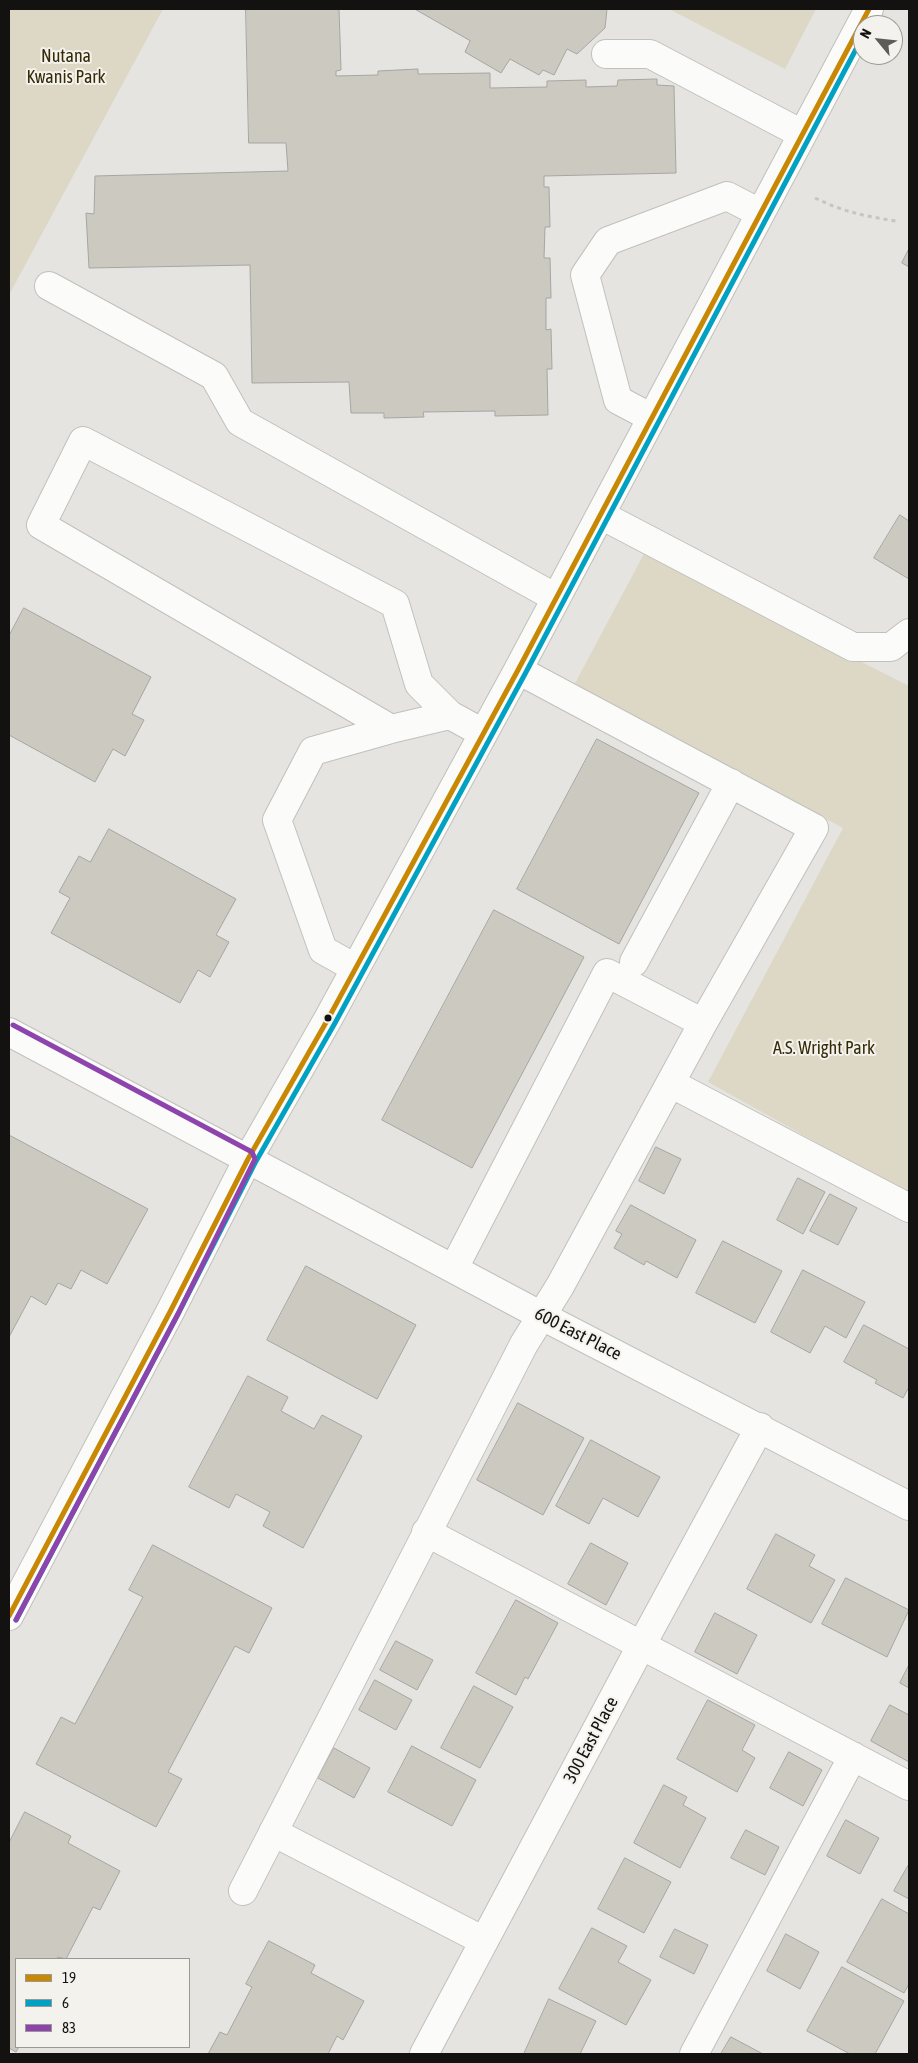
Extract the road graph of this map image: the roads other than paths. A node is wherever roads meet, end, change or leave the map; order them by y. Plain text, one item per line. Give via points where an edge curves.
1 (868, 9) edge
2 (606, 54) dead end
3 (802, 134) junction
4 (760, 214) junction
5 (49, 286) dead end
6 (652, 418) junction
7 (601, 515) junction
8 (556, 598) junction
9 (909, 633) edge
10 (518, 670) junction
11 (450, 715) junction
12 (391, 729) junction
13 (484, 733) junction
14 (731, 783) junction
15 (634, 962) dead end
16 (355, 968) junction
17 (703, 1024) junction
18 (9, 1032) edge
19 (672, 1084) junction
20 (248, 1159) junction
21 (909, 1208) edge
22 (454, 1268) junction
23 (540, 1315) junction
24 (760, 1427) junction
25 (909, 1506) edge
26 (426, 1532) junction
27 (9, 1616) edge
28 (641, 1646) junction
29 (852, 1756) junction
30 (909, 1786) edge
31 (273, 1832) junction
32 (243, 1891) dead end
33 (484, 1941) junction
34 (424, 2054) edge
35 (694, 2054) edge

1 - 3 street
2 - 3 street via 650,54
3 - 4 street
4 - 6 street
4 - 6 street via 727,196 608,241 585,274 618,400
5 - 8 street via 214,376 240,422
6 - 7 street
7 - 8 street
7 - 9 street via 853,647 891,647
8 - 10 street
10 - 13 street
10 - 14 street
11 - 12 street
11 - 12 street via 419,684 395,604 83,441 41,525
11 - 13 street
12 - 16 street via 313,751 277,820 323,950
13 - 16 street
14 - 15 street
14 - 17 street via 814,828
16 - 20 street
17 - 19 street
17 - 22 street via 607,973
18 - 20 street, 600 East Place
19 - 21 street
19 - 23 street via 560,1286
20 - 22 street, 600 East Place
20 - 27 street
22 - 23 street, 600 East Place
23 - 24 street, 600 East Place
23 - 26 street
24 - 25 street, 600 East Place
24 - 28 street, 300 East Place
26 - 28 street
26 - 31 street
28 - 29 street
28 - 33 street, 300 East Place
29 - 30 street
29 - 35 street
31 - 32 street
31 - 33 street
33 - 34 street, 300 East Place

